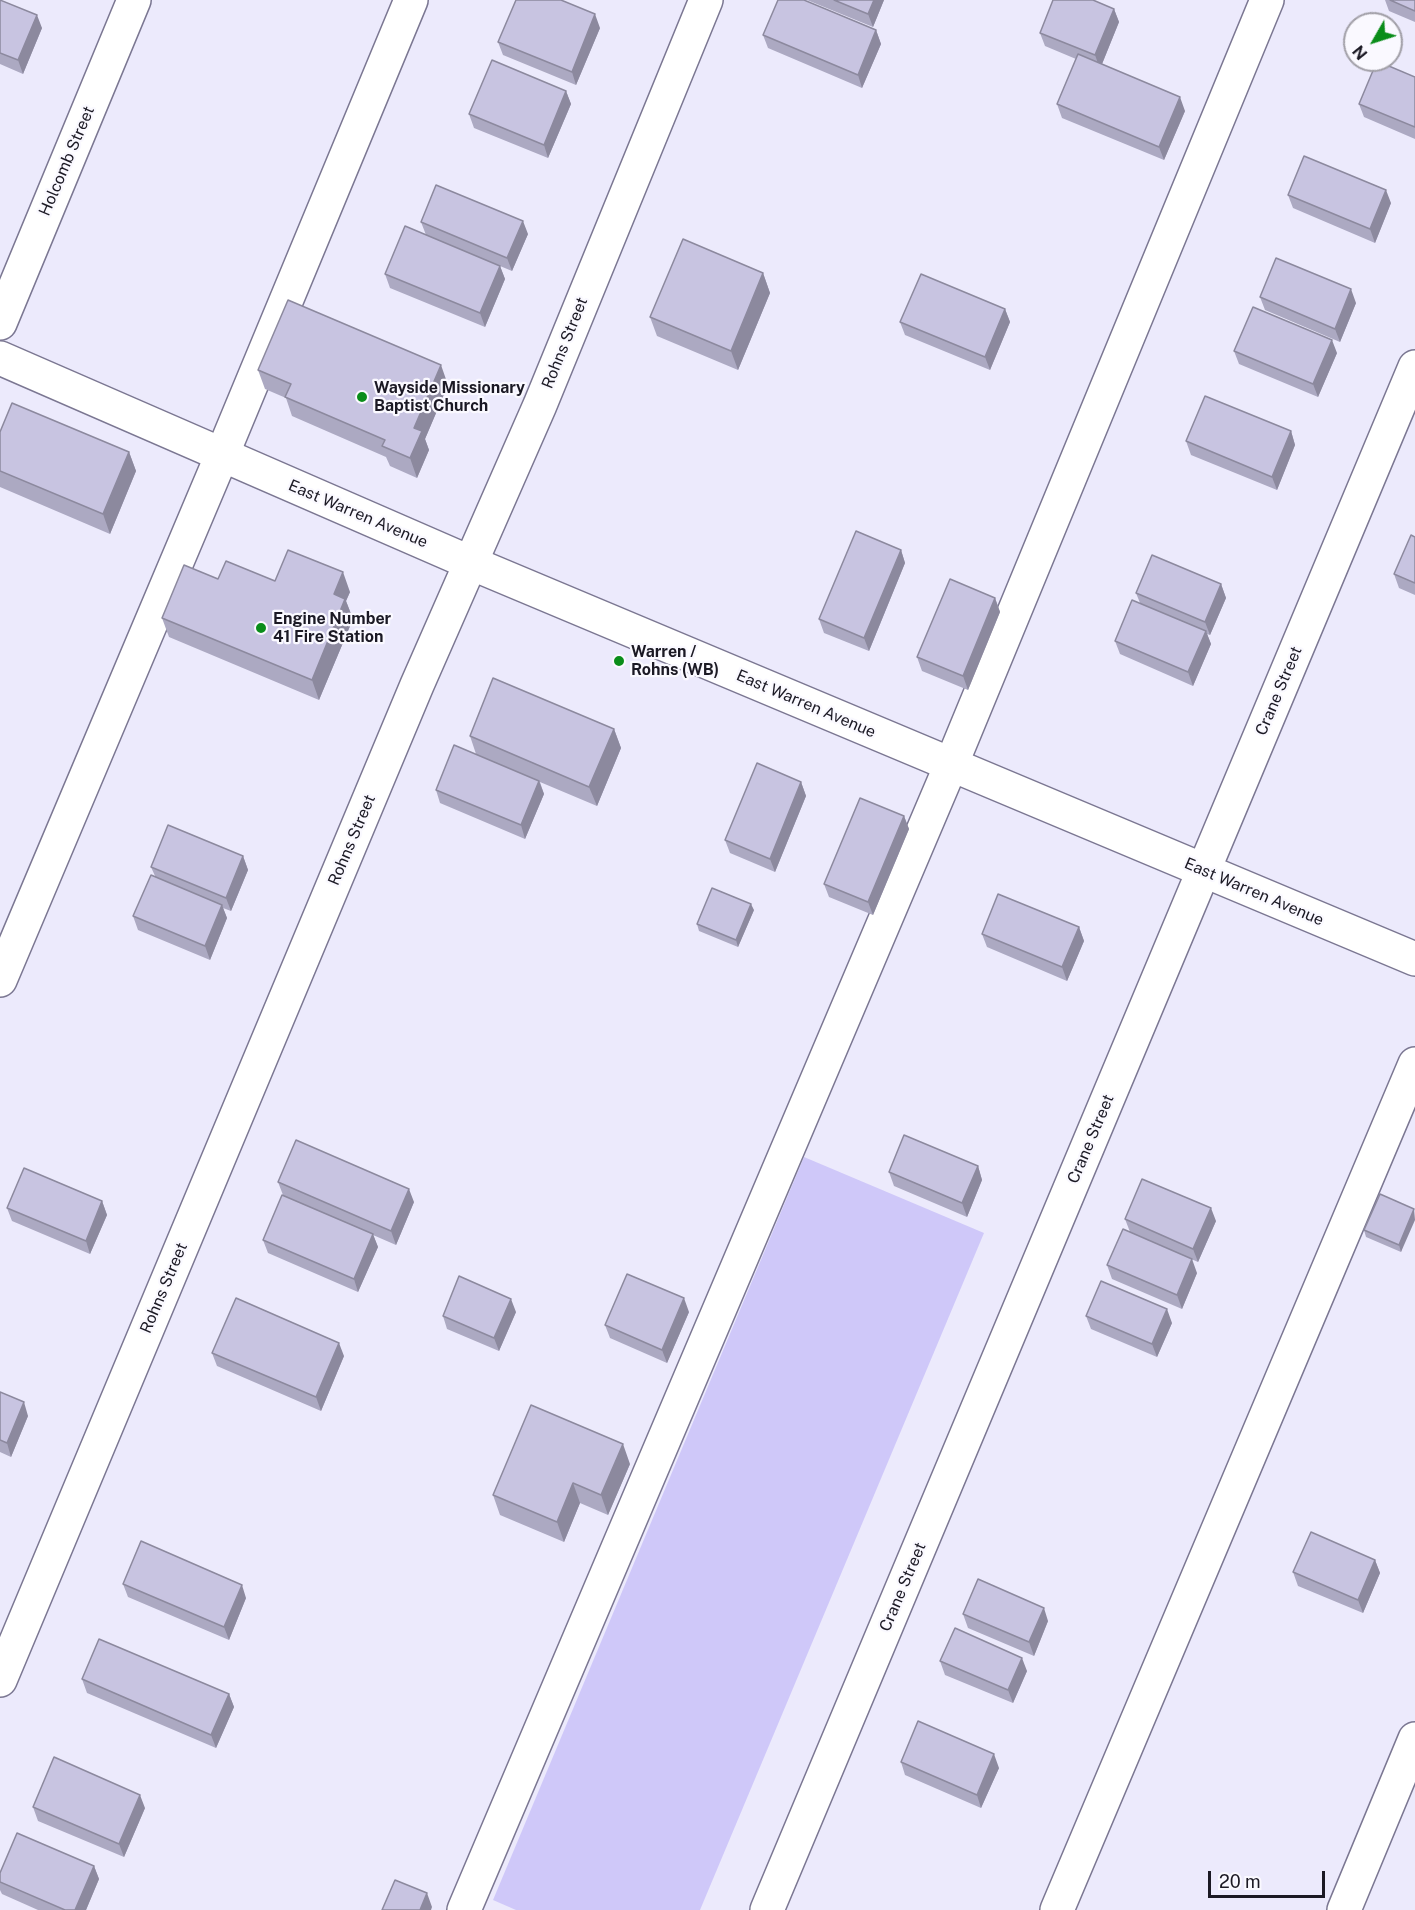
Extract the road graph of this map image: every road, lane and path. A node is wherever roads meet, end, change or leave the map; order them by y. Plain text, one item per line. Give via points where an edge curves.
1 (135, 0) edge
2 (411, 0) edge
3 (706, 0) edge
4 (1268, 0) edge
5 (0, 323) edge
6 (0, 358) edge
7 (1415, 367) edge
8 (222, 455) junction
9 (471, 563) junction
10 (951, 765) junction
11 (1203, 871) junction
12 (1415, 959) edge
13 (0, 980) edge
14 (1415, 1064) edge
15 (0, 1680) edge
16 (1415, 1739) edge
17 (464, 1910) edge
18 (767, 1910) edge
19 (1057, 1910) edge
20 (1344, 1910) edge

1 - 5 street, Holcomb Street
2 - 8 street
3 - 9 street, Rohns Street
4 - 10 street
6 - 8 street, East Warren Avenue
7 - 11 street, Crane Street
8 - 9 street, East Warren Avenue
8 - 13 street
9 - 10 street, East Warren Avenue
9 - 15 street, Rohns Street
10 - 11 street, East Warren Avenue
10 - 17 street
11 - 12 street, East Warren Avenue
11 - 18 street, Crane Street
14 - 19 street
16 - 20 street

